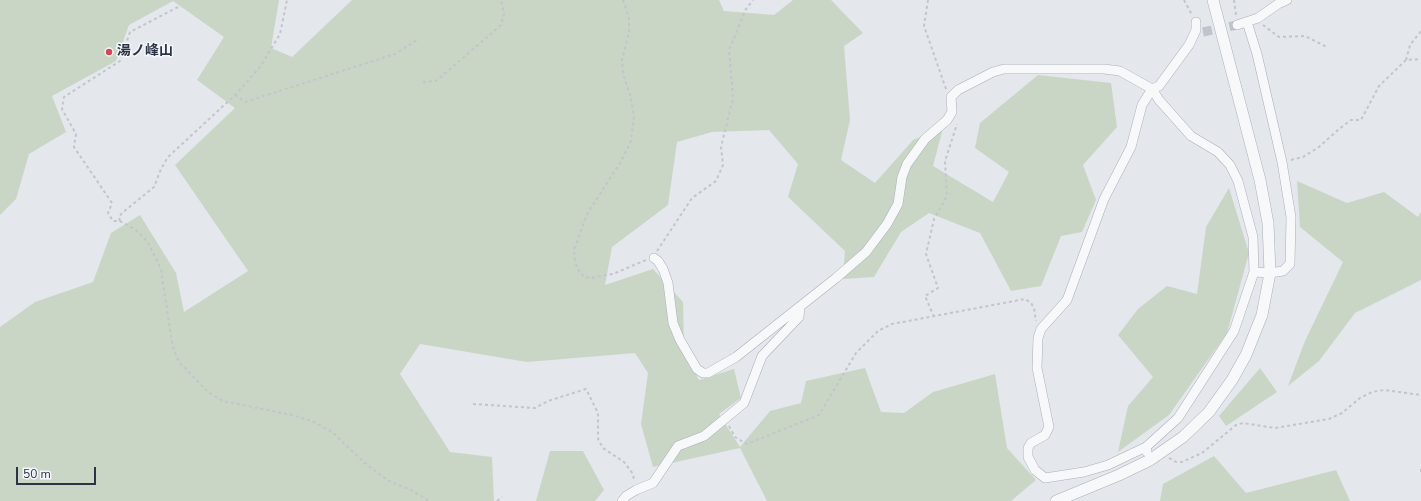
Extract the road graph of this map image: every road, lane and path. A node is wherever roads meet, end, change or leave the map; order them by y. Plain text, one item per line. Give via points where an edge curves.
1 (288, 0) edge
2 (501, 0) edge
3 (623, 0) edge
4 (753, 0) edge
5 (928, 0) edge
6 (1184, 0) edge
7 (1213, 0) edge
8 (1234, 0) edge
9 (1287, 0) edge
10 (178, 7) dead end
11 (1258, 18) junction
12 (1247, 22) junction
13 (1237, 25) joint
14 (1198, 28) joint
15 (1421, 31) edge
16 (416, 40) dead end
17 (1327, 47) dead end
18 (1421, 59) edge
19 (1406, 60) junction
20 (423, 82) dead end
21 (1152, 89) junction
22 (235, 95) junction
23 (951, 97) junction
24 (952, 112) junction
25 (1282, 162) junction
26 (120, 221) junction
27 (654, 258) junction
28 (1254, 272) junction
29 (1270, 273) junction
30 (800, 307) junction
31 (934, 317) junction
32 (1041, 328) junction
33 (1421, 395) edge
34 (472, 404) dead end
35 (726, 420) junction
36 (1146, 447) junction
37 (1162, 452) junction
38 (1150, 460) junction
39 (636, 490) junction
40 (502, 497) dead end
41 (429, 501) edge
42 (496, 501) edge
43 (622, 501) edge
44 (1056, 501) edge

1 - 22 path via 280,34 260,67
2 - 20 path via 504,14 501,25 436,81
3 - 27 path via 628,18 628,33 622,60 623,74 634,116 631,141 587,214 574,250 575,262 584,277 590,278 613,274
4 - 27 path via 746,9 729,50 733,98 721,146 723,165 716,181 692,198 659,246
5 - 23 path via 924,26 946,90
6 - 14 path
7 - 29 street via 1260,180 1268,223
8 - 13 path
9 - 11 street
10 - 26 path via 130,32 120,61 64,97 62,109 76,134 74,147 112,203 108,213 113,222
11 - 12 street
11 - 17 path via 1263,26 1279,37 1305,36
12 - 13 street
12 - 25 street
14 - 21 street via 1189,45 1158,86
15 - 19 path via 1410,45
16 - 22 path via 395,54 244,102
18 - 19 path
19 - 25 path via 1379,86 1361,120 1351,120 1319,148 1303,157
21 - 23 street via 1120,71 1004,69 958,90
21 - 28 street via 1158,100 1191,136 1218,152 1230,165 1238,181 1253,237
21 - 32 street via 1142,105 1131,147 1104,199 1068,300
22 - 26 path via 168,157 154,187 122,212
23 - 24 street
24 - 30 street via 947,120 925,139 907,164 902,177 898,204 866,252
24 - 31 path via 957,124 945,160 947,196 934,219 926,254 938,288 925,296
25 - 29 street via 1291,217 1290,264 1283,271
26 - 41 path via 136,230 147,241 160,269 174,351 186,371 208,392 223,401 314,422 332,432 367,465 389,481
27 - 30 street via 663,269 668,283 673,322 680,340 697,369 703,373 714,371 736,357
28 - 29 street
28 - 36 street via 1234,331 1178,418
29 - 37 street via 1262,314 1246,355 1232,380 1209,412 1183,437
30 - 35 street via 799,317 762,356 744,403
31 - 32 path via 1025,299 1034,308 1036,323
31 - 35 path via 892,324 878,331 856,353 819,415 747,444 735,437
32 - 36 street via 1037,368 1049,426 1045,435 1031,443 1028,448 1028,457 1035,470 1045,478 1084,472
33 - 37 path via 1384,390 1360,398 1330,419 1275,428 1243,423 1236,425 1202,453 1182,462 1176,462
34 - 39 path via 535,408 548,401 586,389 598,413 598,439 603,448 624,462 633,474
35 - 39 street via 704,436 678,446 653,483
36 - 38 street
37 - 38 street
38 - 44 street
39 - 43 street
40 - 42 path

